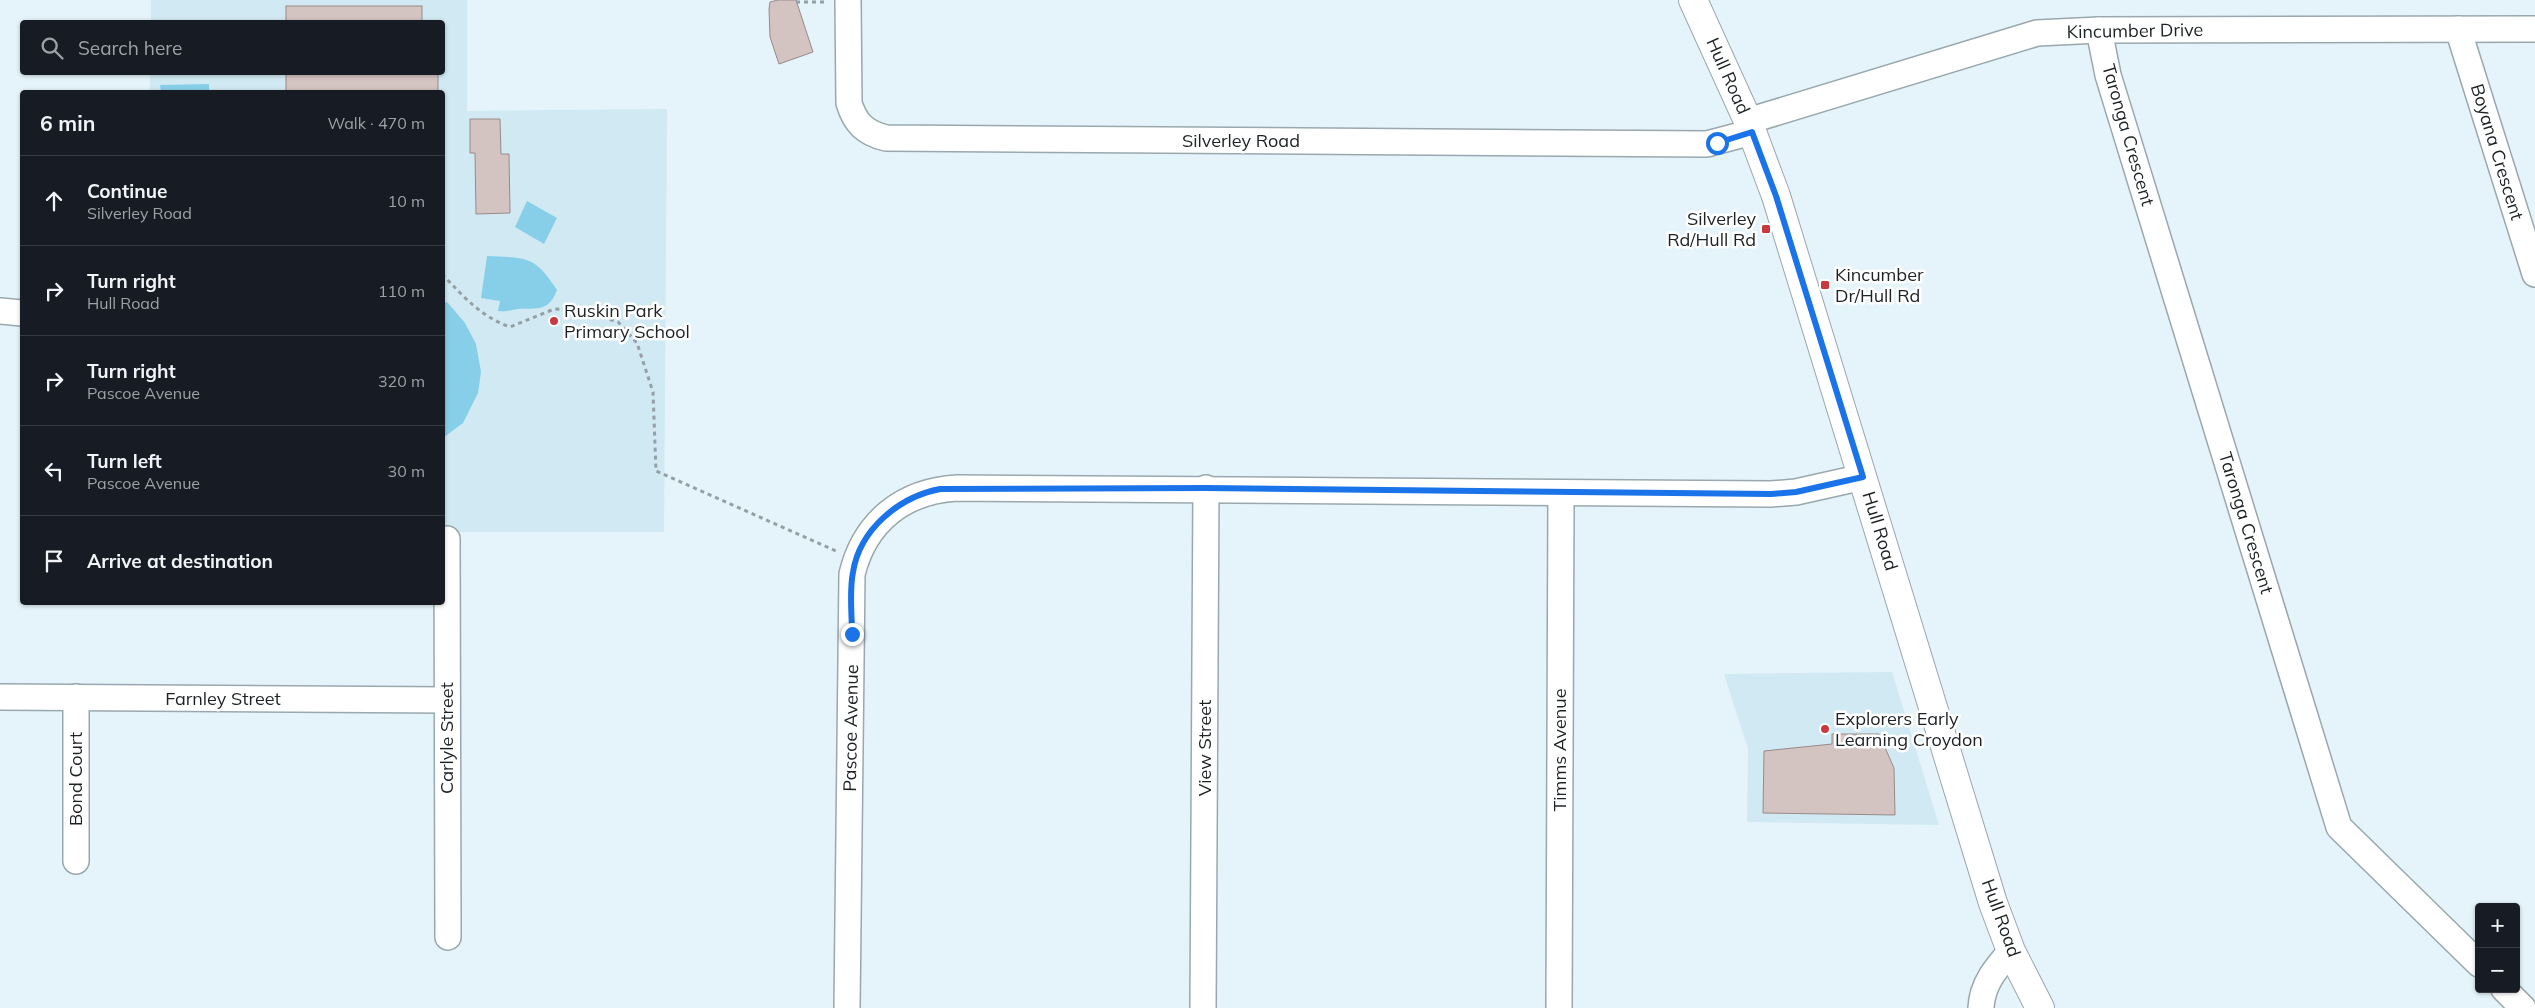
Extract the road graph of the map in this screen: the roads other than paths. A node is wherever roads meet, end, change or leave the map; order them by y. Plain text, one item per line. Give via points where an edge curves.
1 (1694, 0) edge
2 (838, 1) edge
3 (2458, 29) junction
4 (2535, 29) edge
5 (2099, 30) junction
6 (1750, 127) junction
7 (2535, 274) edge
8 (0, 310) edge
9 (20, 313) edge
10 (1863, 477) junction
11 (1206, 488) junction
12 (1561, 493) junction
13 (448, 539) dead end
14 (0, 697) edge
15 (76, 698) junction
16 (447, 700) junction
17 (76, 861) dead end
18 (448, 938) dead end
19 (2011, 951) junction
20 (2475, 960) edge
21 (2508, 993) edge
22 (847, 1008) edge
23 (1203, 1008) edge
24 (1559, 1008) edge
25 (1981, 1008) edge
26 (2040, 1008) edge
27 (2523, 1008) edge

1 - 6 main road, Hull Road
2 - 6 street, Silverley Road via 853,115 861,127 886,138 1707,144
3 - 4 street, Kincumber Drive
3 - 5 street, Kincumber Drive
3 - 7 street, Boyana Crescent
5 - 6 street, Kincumber Drive via 2037,33
5 - 20 street, Taronga Crescent via 2108,75 2339,827
6 - 10 main road, Hull Road via 1776,196
8 - 9 street
10 - 12 street, Pascoe Avenue via 1804,491 1771,494
10 - 19 main road, Hull Road via 1993,903
11 - 12 street, Pascoe Avenue
11 - 22 street, Pascoe Avenue via 957,488 921,492 883,518 868,533 856,560 851,592
11 - 23 street, View Street
12 - 24 street, Timms Avenue
13 - 16 street, Carlyle Street
14 - 15 street, Farnley Street
15 - 16 street, Farnley Street
15 - 17 street, Bond Court
16 - 18 street, Carlyle Street
19 - 25 street via 1992,972
19 - 26 main road, Hull Road
21 - 27 street

